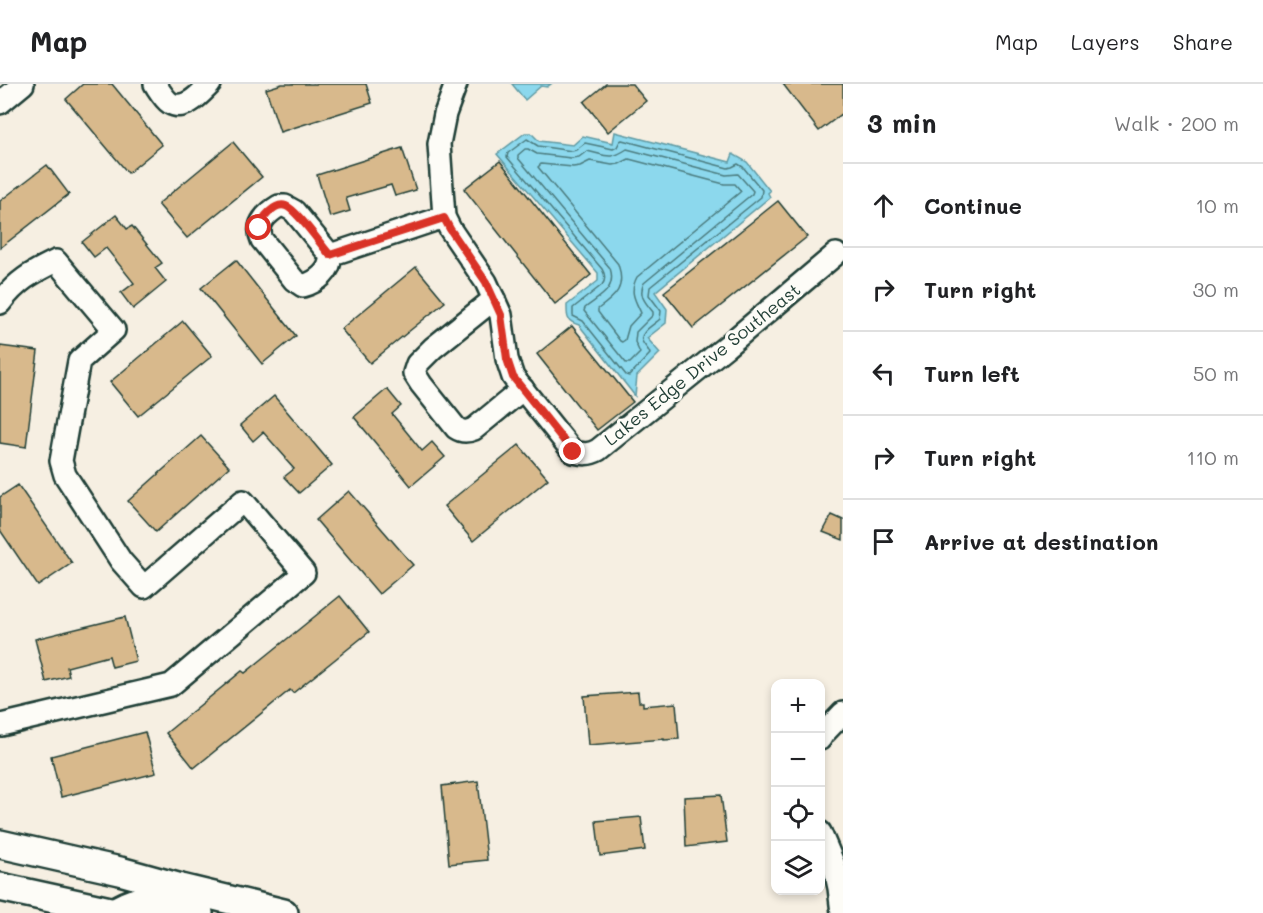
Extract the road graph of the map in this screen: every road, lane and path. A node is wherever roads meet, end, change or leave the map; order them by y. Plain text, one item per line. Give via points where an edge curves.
1 (23, 84) edge
2 (155, 84) edge
3 (210, 84) edge
4 (456, 84) edge
5 (0, 103) edge
6 (444, 218) junction
7 (836, 254) dead end
8 (330, 255) dead end
9 (494, 299) junction
10 (0, 303) edge
11 (523, 389) junction
12 (843, 713) edge
13 (0, 728) edge
14 (824, 733) edge
15 (824, 841) edge
16 (0, 844) edge
17 (0, 887) edge
18 (115, 913) edge
19 (199, 913) edge
20 (284, 913) edge
21 (842, 913) edge

1 - 5 street
2 - 3 street via 170,103 179,106
4 - 6 street, Lakes Edge Drive Southeast via 439,144
6 - 8 street
6 - 9 street, Lakes Edge Drive Southeast
7 - 11 street, Lakes Edge Drive Southeast via 592,453 573,452
9 - 11 street, Lakes Edge Drive Southeast via 501,315 509,368
9 - 11 street via 433,348 417,364 414,373 460,431 474,429
10 - 13 street via 30,273 56,261 114,330 79,361 61,461 65,475 115,552 144,587 243,501 304,573 171,685
12 - 14 street
15 - 21 street via 834,865
16 - 20 main road
17 - 18 main road
18 - 19 main road via 140,901

